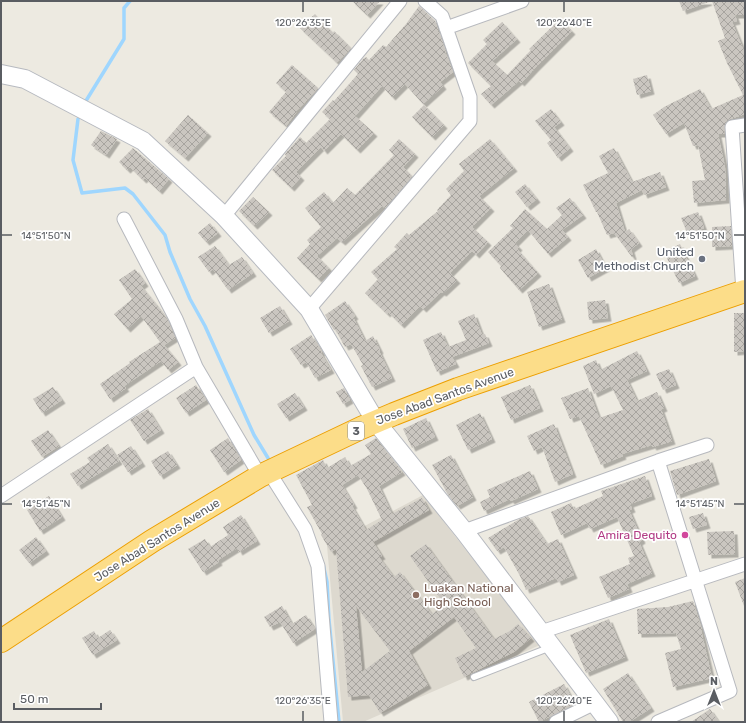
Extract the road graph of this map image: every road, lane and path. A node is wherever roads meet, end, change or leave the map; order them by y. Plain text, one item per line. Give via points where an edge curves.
1 (400, 1) edge
2 (425, 1) edge
3 (522, 1) edge
4 (446, 28) junction
5 (1, 74) edge
6 (745, 125) edge
7 (224, 216) junction
8 (124, 219) dead end
9 (744, 291) edge
10 (309, 309) junction
11 (196, 367) junction
12 (376, 422) junction
13 (707, 445) dead end
14 (658, 461) junction
15 (265, 474) junction
16 (1, 496) edge
17 (464, 531) junction
18 (745, 564) edge
19 (696, 581) junction
20 (541, 632) junction
21 (1, 641) edge
22 (552, 647) junction
23 (474, 677) dead end
24 (594, 703) junction
25 (330, 722) edge
26 (556, 722) edge
27 (609, 722) edge
28 (658, 722) edge

1 - 7 street
2 - 4 street via 442,16
3 - 4 street
4 - 10 street via 470,97 470,121
5 - 7 street via 25,79 143,141
6 - 9 street via 732,127
7 - 10 street
8 - 11 street via 176,319
9 - 12 highway, Jose Abad Santos Avenue / 3 via 458,389
10 - 12 street
11 - 15 street
11 - 16 street
12 - 15 highway, Jose Abad Santos Avenue / 3
12 - 17 street
13 - 14 street
14 - 17 street
14 - 19 street
15 - 21 highway, Jose Abad Santos Avenue / 3 via 152,541
15 - 25 street via 305,529 318,566
17 - 20 street
18 - 19 street
19 - 20 street
19 - 28 street via 730,691
20 - 22 street
22 - 23 lane
22 - 24 street
24 - 26 street
24 - 27 street

